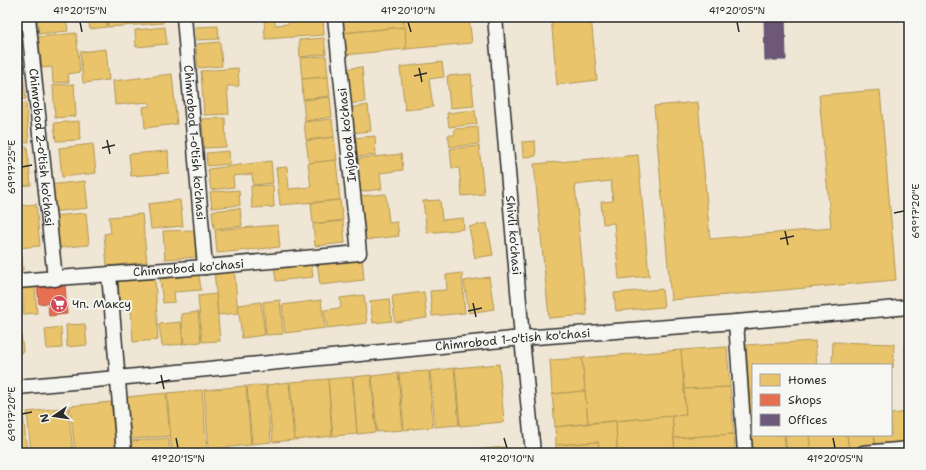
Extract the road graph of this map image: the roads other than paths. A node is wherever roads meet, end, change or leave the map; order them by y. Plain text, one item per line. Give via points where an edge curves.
1 (28, 17) edge
2 (184, 17) edge
3 (335, 17) edge
4 (495, 17) edge
5 (360, 252) joint
6 (204, 267) junction
7 (109, 274) junction
8 (55, 279) junction
9 (17, 281) edge
10 (909, 307) edge
11 (736, 322) junction
12 (522, 338) junction
13 (117, 378) junction
14 (17, 387) edge
15 (909, 449) edge
16 (124, 453) edge
17 (533, 453) edge
18 (745, 453) edge
19 (863, 453) edge

1 - 8 street, Chimrobod 2-o'tish ko'chasi
2 - 6 street, Chimrobod 1-o'tish ko'chasi
3 - 5 street, Injobod ko'chasi
4 - 12 street, Shivli ko'chasi
5 - 6 street, Chimrobod ko'chasi
6 - 7 street, Chimrobod ko'chasi
7 - 8 street, Chimrobod ko'chasi
7 - 13 street
8 - 9 street, Chimrobod ko'chasi
10 - 11 street, Chimrobod 1-o'tish ko'chasi
11 - 12 street, Chimrobod 1-o'tish ko'chasi
11 - 18 street
12 - 13 street, Chimrobod 1-o'tish ko'chasi
12 - 17 street, Shivli ko'chasi
13 - 14 street, Chimrobod 1-o'tish ko'chasi
13 - 16 street
15 - 19 street

